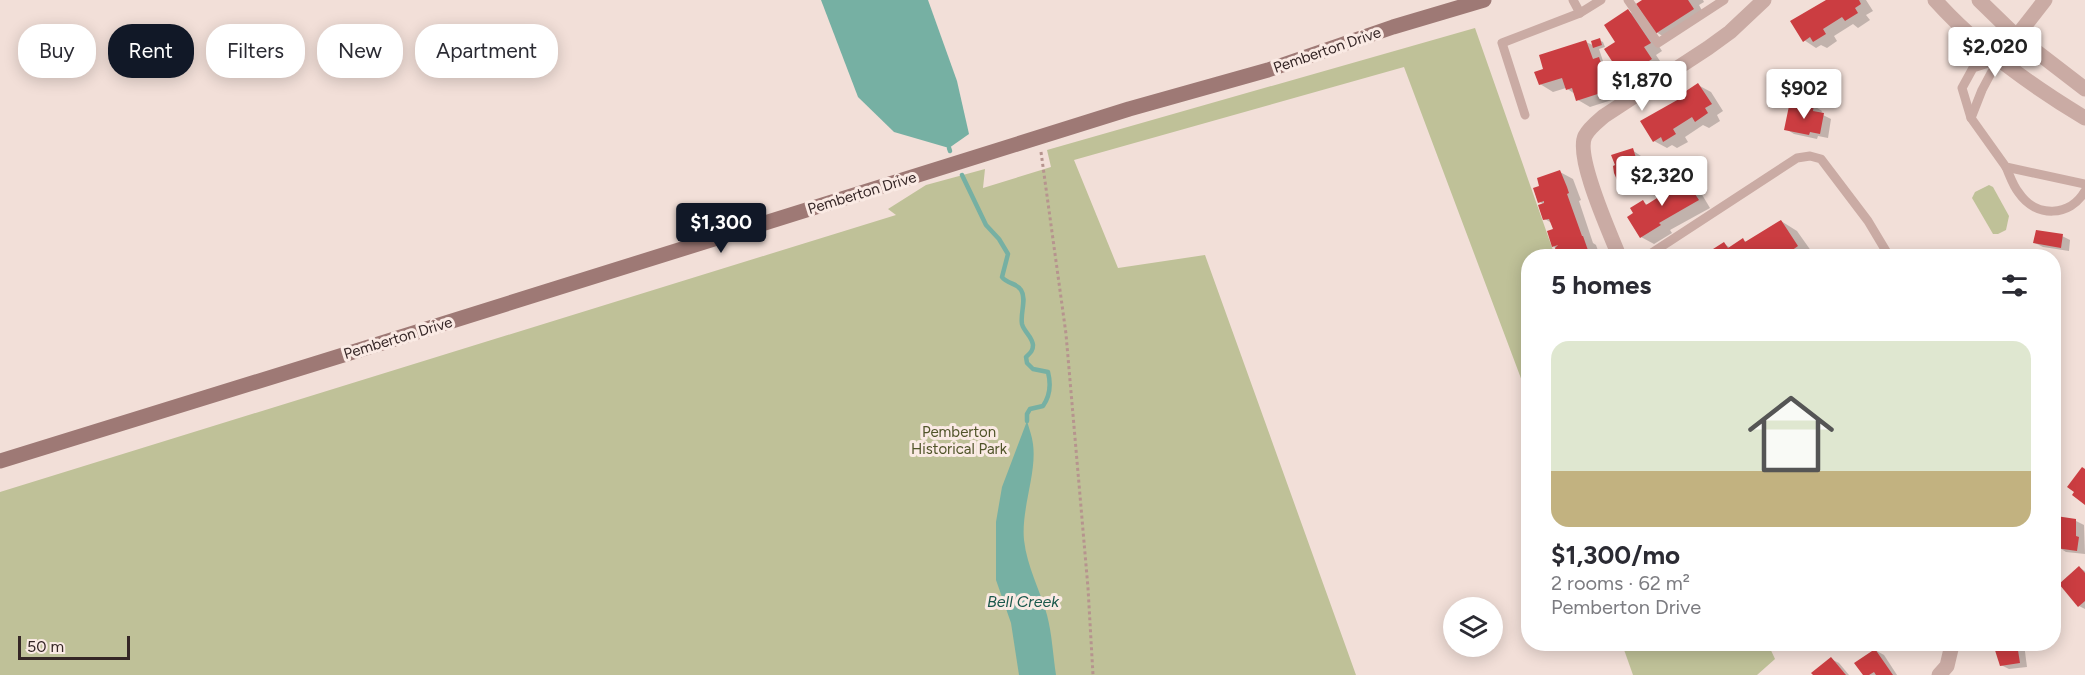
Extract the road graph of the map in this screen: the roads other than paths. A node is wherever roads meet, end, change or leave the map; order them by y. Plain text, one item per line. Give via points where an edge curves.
1 (1484, 0) edge
2 (1573, 0) edge
3 (1628, 0) edge
4 (1724, 0) edge
5 (1935, 0) edge
6 (1979, 0) edge
7 (2045, 0) edge
8 (1596, 1) edge
9 (1757, 2) edge
10 (1580, 13) junction
11 (2016, 36) junction
12 (1998, 60) junction
13 (2085, 89) edge
14 (1525, 115) dead end
15 (1971, 118) junction
16 (2085, 118) edge
17 (2006, 167) junction
18 (2085, 184) edge
19 (2085, 191) edge
20 (1616, 249) edge
21 (1667, 249) edge
22 (1885, 249) edge
23 (0, 461) edge
24 (1951, 651) edge
25 (1940, 675) edge

1 - 23 street, Pemberton Drive
2 - 10 lane
3 - 4 lane via 1658,44
5 - 12 street
6 - 11 street
7 - 11 street
8 - 10 lane
9 - 20 street via 1731,32 1604,116 1584,138 1588,174
10 - 14 lane via 1502,42
11 - 12 street
11 - 13 street
12 - 15 lane
12 - 15 lane via 1973,68 1962,88
12 - 16 street
15 - 17 lane
17 - 18 lane
17 - 19 lane via 2019,195 2040,210 2065,211 2079,202
21 - 22 lane via 1797,158 1810,156 1821,159
24 - 25 street

